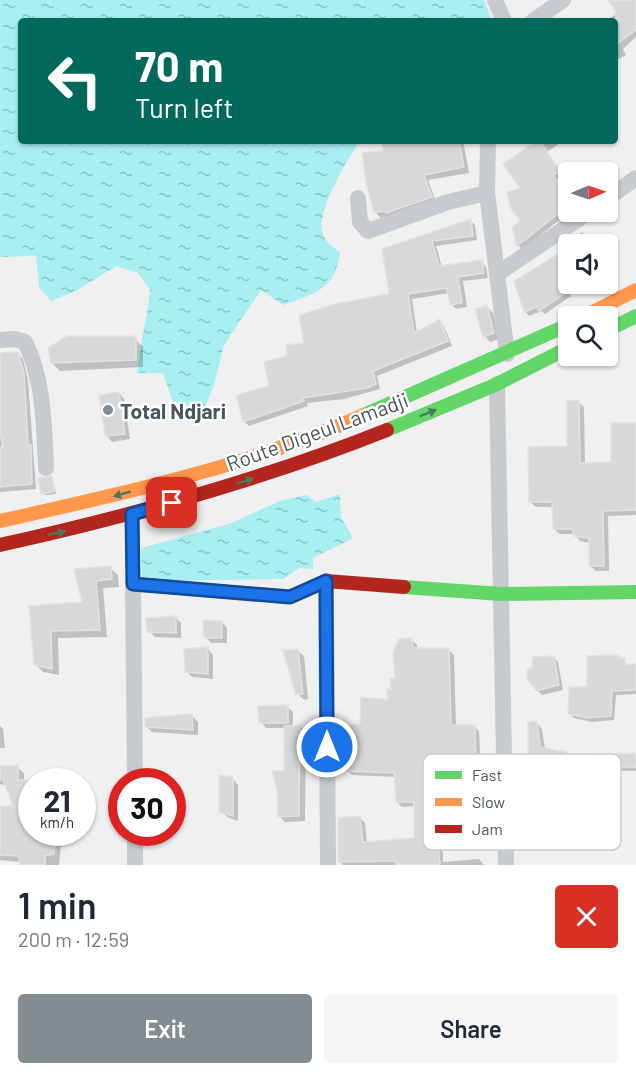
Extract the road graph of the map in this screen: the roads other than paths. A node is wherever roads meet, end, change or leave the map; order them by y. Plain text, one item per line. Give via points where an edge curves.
1 (495, 0) edge
2 (563, 0) edge
3 (503, 18) edge
4 (537, 18) edge
5 (488, 144) edge
6 (636, 178) edge
7 (618, 191) edge
8 (487, 193) junction
9 (358, 198) dead end
10 (574, 222) edge
11 (497, 274) junction
12 (636, 290) edge
13 (605, 306) edge
14 (636, 316) edge
15 (618, 325) edge
16 (558, 330) edge
17 (0, 340) edge
18 (558, 353) edge
19 (507, 354) junction
20 (497, 384) junction
21 (46, 468) dead end
22 (132, 514) junction
23 (0, 521) edge
24 (0, 545) edge
25 (326, 581) junction
26 (133, 584) junction
27 (636, 592) edge
28 (501, 594) junction
29 (504, 754) edge
30 (135, 768) edge
31 (135, 846) edge
32 (506, 850) edge
33 (135, 865) edge
34 (328, 865) edge
35 (506, 865) edge

1 - 3 street
2 - 4 street
5 - 8 street
6 - 7 street
8 - 9 street via 448,201 368,231 360,222
8 - 11 street
10 - 11 street
11 - 19 street
12 - 13 main road
14 - 15 main road
16 - 19 main road
17 - 21 street via 25,342 30,352 43,409
18 - 20 main road, Route Digeul Lamadji
19 -> 23 main road via 352,420 266,451 114,496
22 -> 20 main road, Route Digeul Lamadji via 272,473
20 - 28 street
24 -> 22 main road, Route Digeul Lamadji
22 - 26 main road
25 - 26 main road via 290,597
25 - 28 main road
25 - 34 street
26 - 30 street
27 - 28 main road
28 - 29 street
31 - 33 street
32 - 35 street

